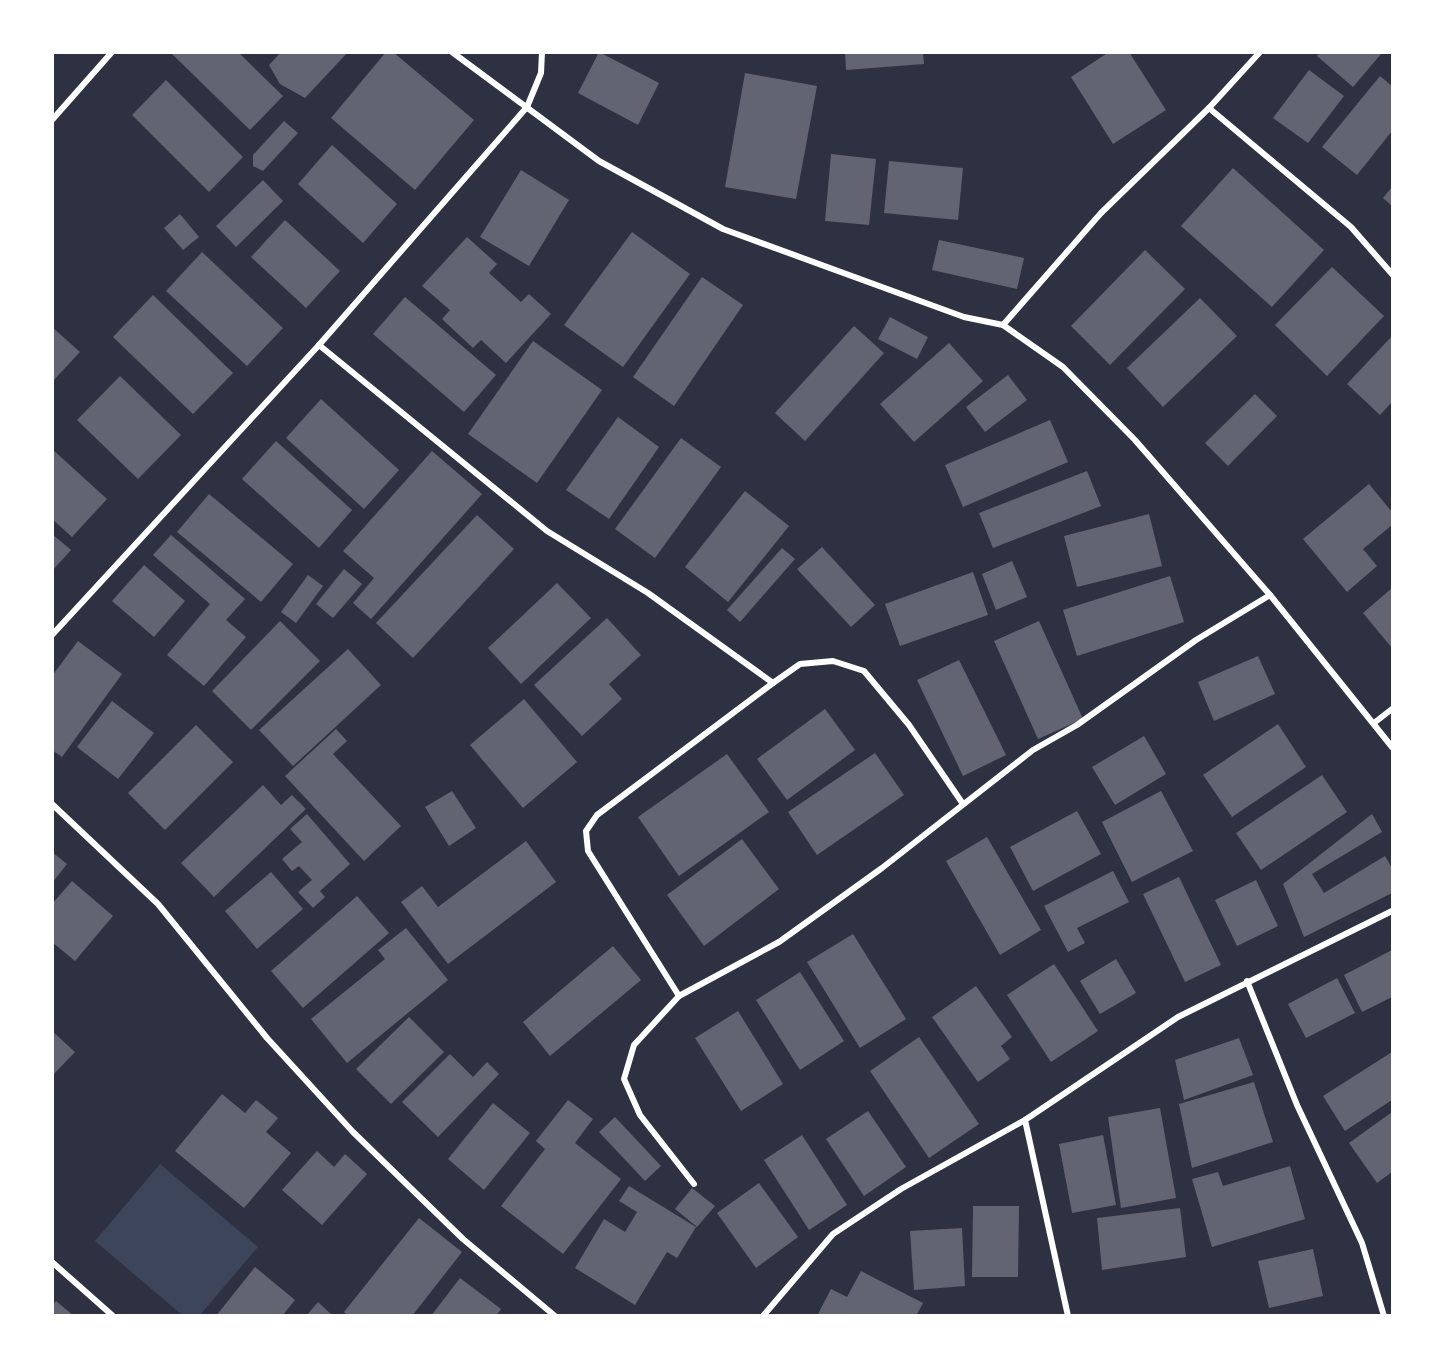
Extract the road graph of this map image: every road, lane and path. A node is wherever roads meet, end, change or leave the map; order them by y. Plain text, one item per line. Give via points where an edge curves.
1 (112, 52) edge
2 (452, 52) edge
3 (542, 52) edge
4 (1260, 52) edge
5 (526, 107) junction
6 (1209, 108) junction
7 (52, 120) edge
8 (1392, 274) edge
9 (1003, 325) junction
10 (319, 345) junction
11 (1270, 595) junction
12 (52, 635) edge
13 (773, 682) junction
14 (1392, 709) edge
15 (1374, 723) junction
16 (1392, 747) edge
17 (52, 804) edge
18 (963, 804) junction
19 (1392, 911) edge
20 (1247, 981) junction
21 (679, 996) junction
22 (1025, 1120) junction
23 (694, 1184) dead end
24 (52, 1262) edge
25 (113, 1316) edge
26 (555, 1316) edge
27 (763, 1316) edge
28 (1068, 1316) edge
29 (1384, 1316) edge

1 - 7 street
2 - 5 street
3 - 5 street via 541,73
4 - 6 street
5 - 9 street via 599,161 723,229 964,317
5 - 10 street
6 - 8 street via 1351,227
6 - 9 street via 1101,213
9 - 11 street via 1064,367 1135,440
10 - 12 street
10 - 13 street via 547,531 648,593
11 - 15 street
11 - 18 street via 1196,640 1077,725 1033,750
13 - 18 street via 800,664 833,662 864,671 909,725
13 - 21 street via 597,815 586,831 588,851
14 - 15 street
15 - 16 street
17 - 26 street via 158,904 267,1038 353,1132 463,1239
18 - 21 street via 779,942
19 - 20 street
20 - 22 street via 1178,1017
20 - 29 street via 1297,1105 1362,1244
21 - 23 street via 634,1045 624,1079 640,1115
22 - 27 street via 901,1189 833,1234
22 - 28 street
24 - 25 street

